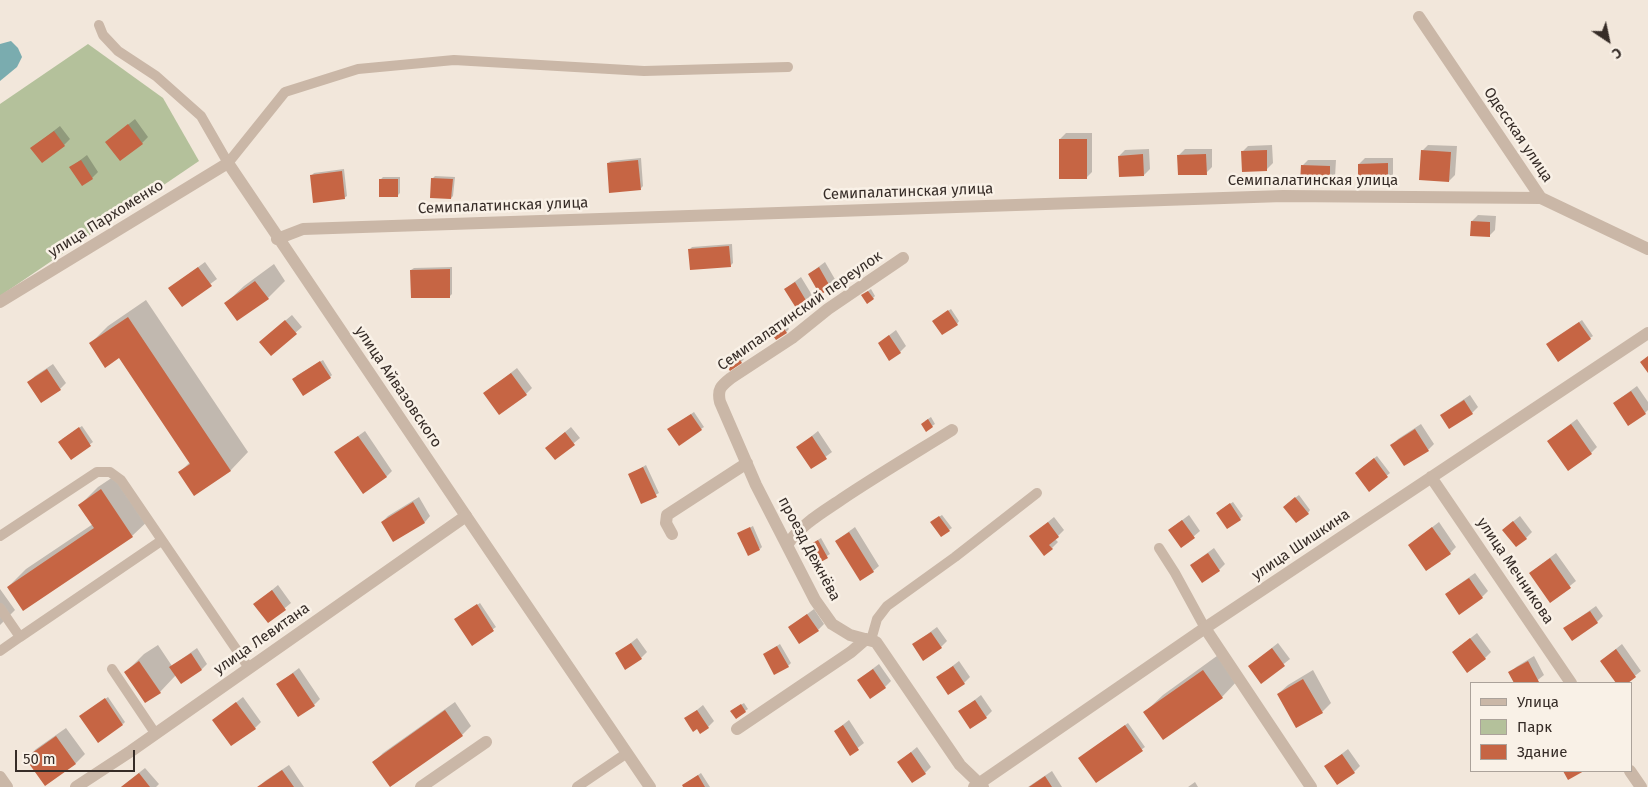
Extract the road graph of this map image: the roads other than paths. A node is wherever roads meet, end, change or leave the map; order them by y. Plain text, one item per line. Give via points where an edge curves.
1 (1419, 17) dead end
2 (99, 25) dead end
3 (788, 67) dead end
4 (228, 163) junction
5 (1541, 198) junction
6 (277, 239) junction
7 (1648, 249) edge
8 (903, 258) dead end
9 (0, 302) edge
10 (1648, 333) edge
11 (718, 393) joint
12 (952, 430) dead end
13 (747, 464) junction
14 (1431, 477) junction
15 (1037, 493) dead end
16 (466, 516) junction
17 (672, 534) dead end
18 (0, 536) edge
19 (161, 541) junction
20 (787, 545) junction
21 (1159, 548) dead end
22 (0, 608) edge
23 (1205, 628) junction
24 (20, 637) junction
25 (869, 640) junction
26 (0, 651) edge
27 (249, 668) junction
28 (112, 669) dead end
29 (1570, 682) edge
30 (737, 729) dead end
31 (155, 733) junction
32 (486, 742) dead end
33 (627, 753) junction
34 (1631, 772) edge
35 (0, 777) edge
36 (979, 786) edge
37 (7, 787) edge
38 (76, 787) edge
39 (420, 787) edge
40 (577, 787) edge
41 (650, 787) edge
42 (1311, 787) edge
43 (1642, 787) edge

1 - 5 street, Одесская улица
2 - 4 lane, улица Айвазовского via 103,35 118,51 156,76 201,116
3 - 4 lane via 644,70 454,60 358,69 286,92
4 - 6 street, улица Айвазовского
4 - 9 street, улица Пархоменко
5 - 6 street, Семипалатинская улица via 1263,196 303,228
5 - 7 street, Одесская улица
6 - 16 street, улица Айвазовского
8 - 11 street, Семипалатинский переулок via 731,378
10 - 14 street, улица Шишкина
11 - 13 street, проезд Дежнёва
12 - 20 street via 823,512 794,534
13 - 17 street via 667,515 666,523
13 - 20 street, проезд Дежнёва
14 - 23 street, улица Шишкина
14 - 29 street, улица Мечникова
15 - 25 lane via 887,606 877,619
16 - 27 street, улица Левитана
16 - 33 street, улица Айвазовского
18 - 19 lane via 97,472 110,472 121,480
19 - 24 lane
19 - 27 lane
20 - 25 street, проезд Дежнёва via 815,600 832,624
21 - 23 lane
22 - 24 lane
23 - 36 street, улица Шишкина
23 - 42 street
24 - 26 lane
25 - 30 street
25 - 36 street, проезд Дежнёва via 876,642 960,765
27 - 31 street, улица Левитана
28 - 31 lane
31 - 38 street, улица Левитана
32 - 39 street
33 - 40 lane
33 - 41 street, улица Айвазовского
34 - 43 street
35 - 37 street

